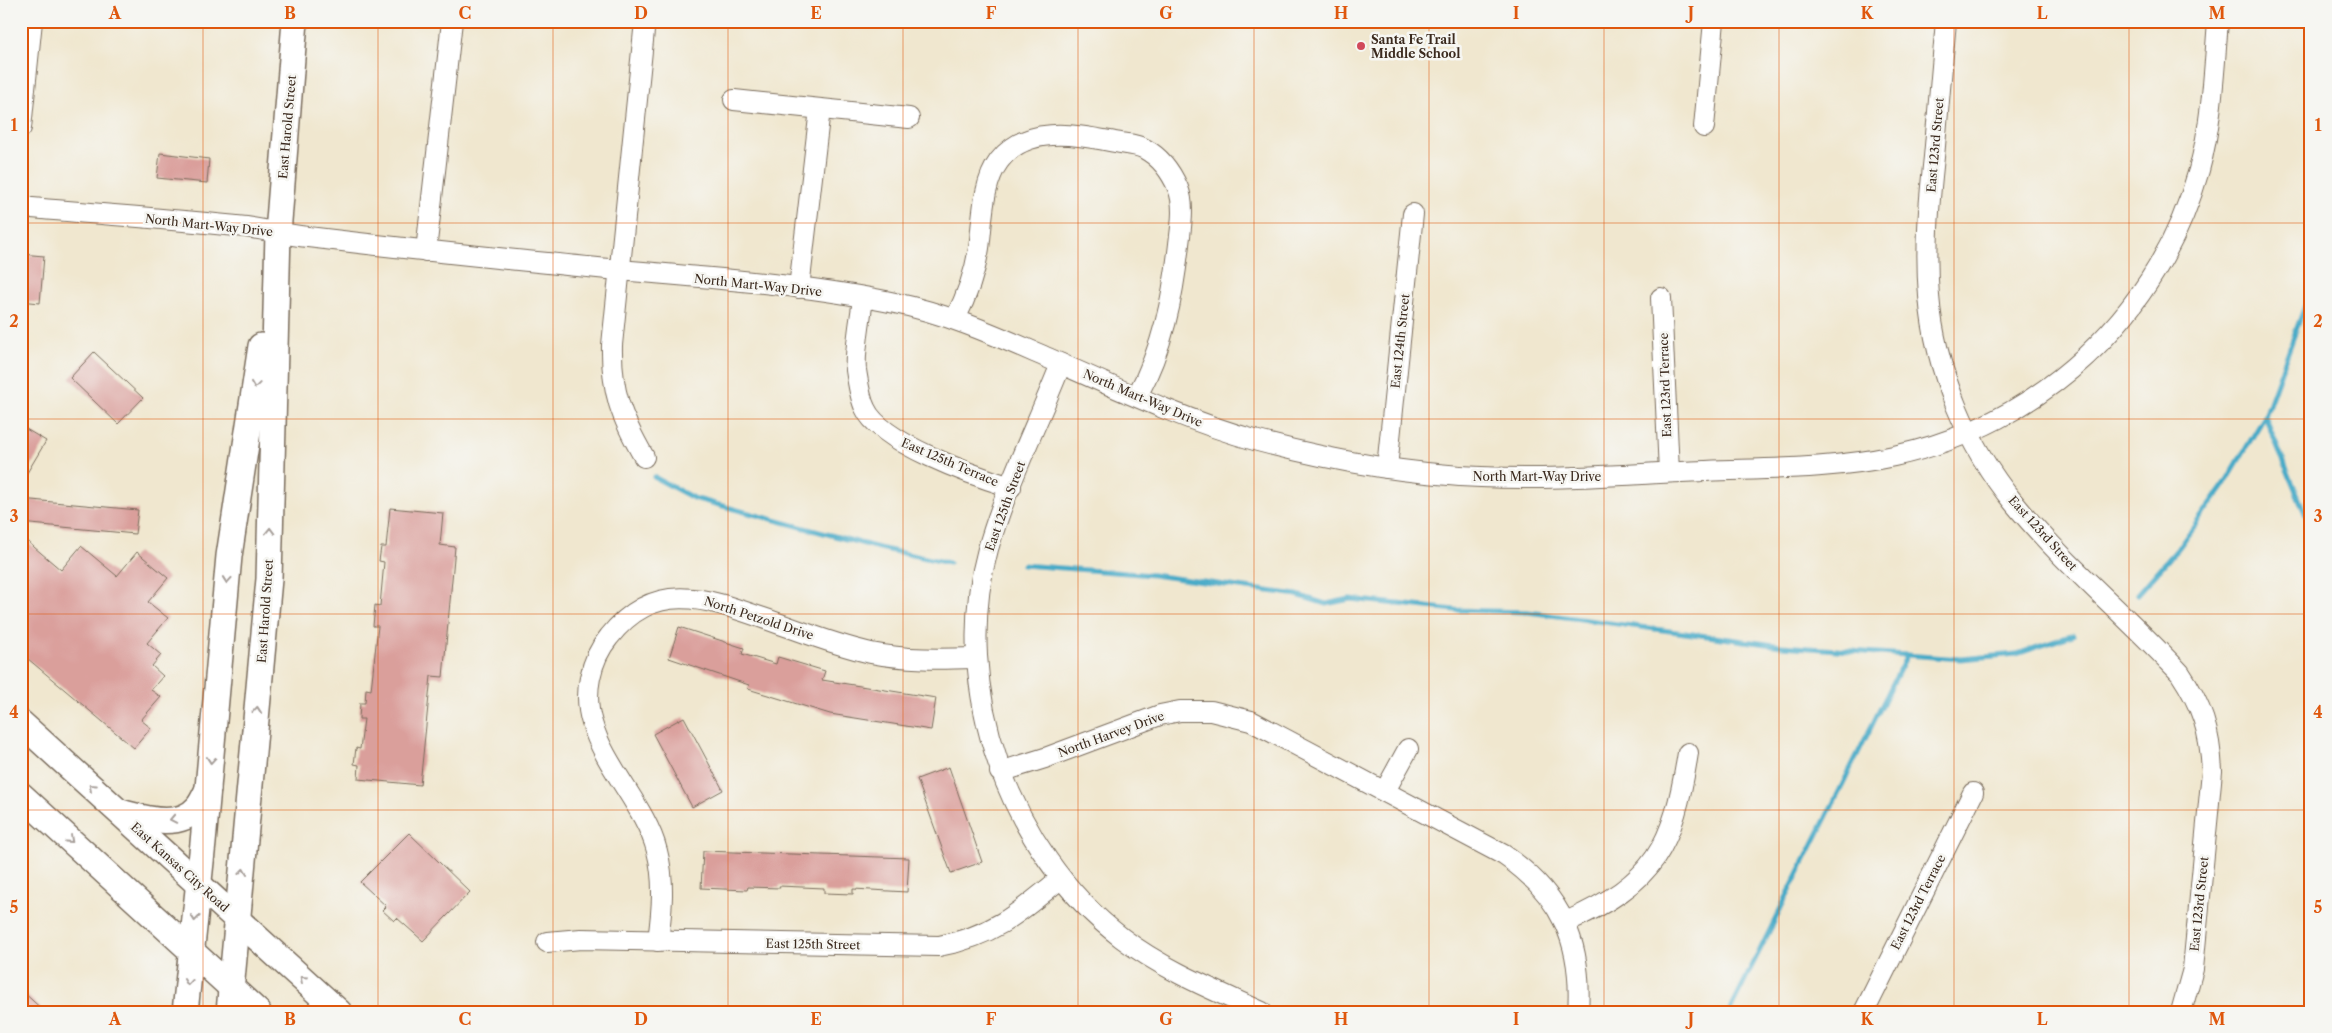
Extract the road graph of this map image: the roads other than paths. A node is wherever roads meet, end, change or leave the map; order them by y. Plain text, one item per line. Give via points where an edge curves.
1 (32, 21) edge
2 (296, 21) edge
3 (452, 21) edge
4 (645, 21) edge
5 (1714, 21) edge
6 (1946, 21) edge
7 (2218, 21) edge
8 (734, 100) dead end
9 (820, 109) junction
10 (909, 118) dead end
11 (1704, 127) dead end
12 (21, 128) edge
13 (21, 207) edge
14 (1413, 214) dead end
15 (278, 233) junction
16 (426, 251) junction
17 (620, 271) junction
18 (799, 288) junction
19 (863, 298) junction
20 (1661, 298) dead end
21 (955, 319) junction
22 (1061, 364) junction
23 (1137, 396) junction
24 (1969, 432) junction
25 (644, 457) dead end
26 (1387, 468) junction
27 (1669, 472) junction
28 (1011, 487) junction
29 (976, 658) junction
30 (21, 723) edge
31 (1408, 749) dead end
32 (1688, 753) dead end
33 (1000, 772) junction
34 (208, 789) junction
35 (1385, 792) junction
36 (1973, 792) dead end
37 (21, 795) edge
38 (120, 812) junction
39 (1060, 879) junction
40 (199, 884) junction
41 (238, 921) junction
42 (1566, 922) junction
43 (658, 941) junction
44 (547, 942) dead end
45 (192, 952) junction
46 (231, 1000) edge
47 (185, 1012) edge
48 (258, 1012) edge
49 (339, 1012) edge
50 (1262, 1012) edge
51 (1578, 1012) edge
52 (1864, 1012) edge
53 (2181, 1012) edge

1 - 12 street
2 - 15 main road, East Harold Street
3 - 16 street
4 - 17 street
5 - 11 street
6 - 24 street, East 123rd Street via 1928,212 1927,267 1940,358
7 - 24 street, North Mart-Way Drive via 2210,105 2199,169 2176,234 2144,291 2104,340 2063,377 1999,420
8 - 9 street
9 - 10 street
9 - 18 street
13 - 15 street, North Mart-Way Drive via 254,228
14 - 26 street, East 124th Street
15 - 16 street, North Mart-Way Drive
15 -> 34 main road, East Harold Street via 229,556
41 -> 15 main road, East Harold Street via 269,579
16 - 17 street, North Mart-Way Drive
17 - 18 street, North Mart-Way Drive
17 - 25 street via 611,374 617,401
18 - 19 street, North Mart-Way Drive
19 - 21 street, North Mart-Way Drive
19 - 28 street, East 125th Terrace via 856,368 865,408 882,430 904,444
20 - 27 street, East 123rd Terrace
21 - 22 street, North Mart-Way Drive
21 - 23 street via 970,288 989,177 1000,159 1022,142 1045,135 1086,136 1144,148 1165,164 1179,189 1181,224 1175,282 1163,336
22 - 23 street, North Mart-Way Drive
22 - 28 street, East 125th Street
23 - 26 street, North Mart-Way Drive via 1250,439
24 - 27 street, North Mart-Way Drive via 1932,446 1859,462
24 - 53 street, East 123rd Street via 2012,501 2054,548 2180,673 2205,720 2211,745 2212,772 2193,969
26 - 27 street, North Mart-Way Drive via 1480,477 1546,478
28 - 29 street, East 125th Street via 988,550 981,586
29 - 33 street, East 125th Street
29 - 43 street, North Petzold Drive via 918,659 871,653 705,599 680,598 656,602 621,621 601,646 594,661 588,708 604,751 657,849 663,880
38 -> 30 main road, East Kansas City Road
31 - 35 street
32 - 42 street via 1681,800 1659,853 1642,875 1623,891 1602,906
33 - 35 street, North Harvey Drive via 1160,715 1211,711 1252,721
33 - 39 street, East 125th Street via 1024,822
34 -> 38 main road via 198,807 179,818 166,821
34 - 40 main road, East Harold Street
35 - 42 street, North Harvey Drive via 1521,867 1543,889
36 - 52 street, East 123rd Terrace
37 -> 45 main road
38 - 40 main road, East Kansas City Road
39 - 43 street, East 125th Street via 997,927 979,936 939,946
39 - 50 street, East 125th Street via 1105,924 1143,952 1197,983
40 - 41 main road, East Kansas City Road
40 -> 45 main road, East Harold Street
41 - 46 main road, East Harold Street
49 -> 41 main road, East Kansas City Road
42 - 51 street, North Harvey Drive via 1576,959
43 - 44 street, East 125th Street via 581,939
45 - 46 main road
45 -> 47 main road, East Harold Street
46 - 48 main road

